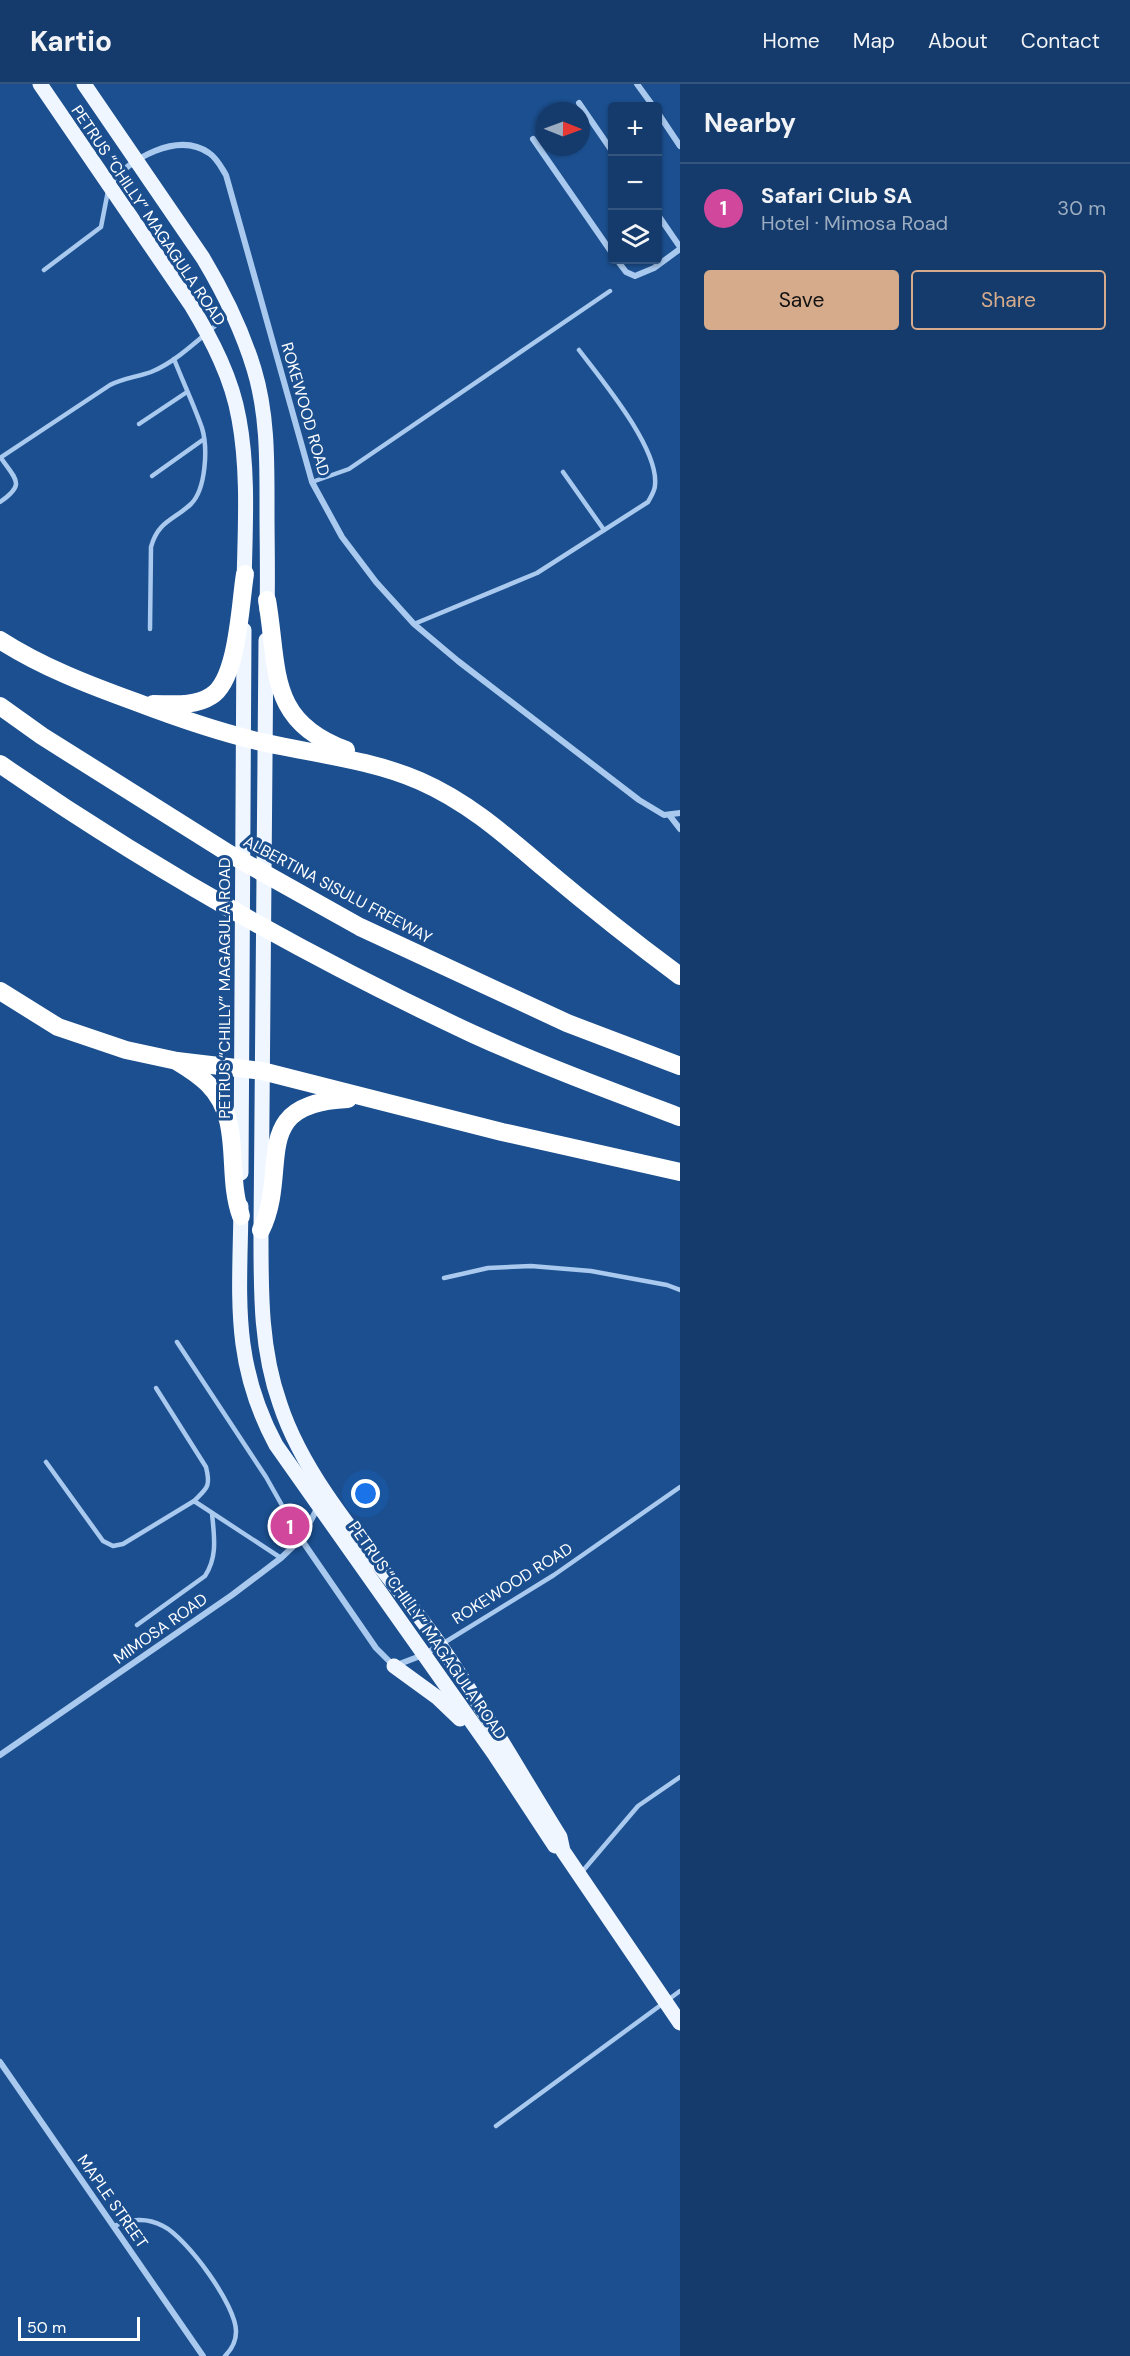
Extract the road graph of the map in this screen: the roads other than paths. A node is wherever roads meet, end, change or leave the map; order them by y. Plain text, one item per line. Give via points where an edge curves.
1 (40, 84) edge
2 (84, 84) edge
3 (637, 84) edge
4 (650, 102) edge
5 (590, 119) edge
6 (662, 120) edge
7 (533, 139) dead end
8 (608, 145) edge
9 (680, 146) edge
10 (136, 161) junction
11 (109, 184) junction
12 (662, 222) edge
13 (608, 247) edge
14 (680, 248) edge
15 (662, 262) edge
16 (620, 264) edge
17 (659, 264) edge
18 (45, 270) dead end
19 (610, 291) dead end
20 (233, 312) junction
21 (207, 331) junction
22 (579, 350) dead end
23 (174, 359) junction
24 (187, 392) junction
25 (139, 424) dead end
26 (204, 439) junction
27 (0, 458) edge
28 (563, 472) dead end
29 (152, 476) dead end
30 (312, 482) junction
31 (0, 502) edge
32 (604, 530) junction
33 (244, 574) junction
34 (267, 600) junction
35 (414, 624) junction
36 (150, 629) dead end
37 (0, 640) edge
38 (142, 705) junction
39 (0, 706) edge
40 (243, 736) junction
41 (264, 742) junction
42 (0, 764) edge
43 (382, 768) junction
44 (680, 813) edge
45 (670, 816) junction
46 (680, 829) edge
47 (680, 976) edge
48 (0, 991) edge
49 (177, 1060) junction
50 (680, 1066) edge
51 (242, 1068) junction
52 (262, 1071) junction
53 (368, 1098) junction
54 (680, 1117) edge
55 (680, 1172) edge
56 (241, 1216) junction
57 (261, 1230) junction
58 (444, 1278) dead end
59 (680, 1290) edge
60 (177, 1342) dead end
61 (156, 1388) dead end
62 (46, 1462) dead end
63 (680, 1487) edge
64 (194, 1501) junction
65 (319, 1506) junction
66 (212, 1514) junction
67 (301, 1539) junction
68 (281, 1558) junction
69 (138, 1625) dead end
70 (440, 1645) junction
71 (423, 1655) junction
72 (394, 1666) junction
73 (0, 1755) edge
74 (495, 1755) junction
75 (680, 1777) edge
76 (563, 1851) junction
77 (579, 1875) junction
78 (680, 1991) edge
79 (665, 2001) junction
80 (680, 2024) edge
81 (0, 2062) edge
82 (496, 2126) dead end
83 (114, 2226) junction
84 (202, 2356) edge
85 (225, 2356) edge

1 - 11 main road, PETRUS “CHILLY” MAGAGULA ROAD
2 - 10 main road, PETRUS “CHILLY” MAGAGULA ROAD
3 - 4 street
5 - 8 street
6 - 9 street
7 - 13 street
10 - 11 street, ROKEWOOD ROAD
10 - 20 main road, PETRUS “CHILLY” MAGAGULA ROAD via 203,258
10 - 30 street, ROKEWOOD ROAD via 166,148 190,145 216,158 226,176
11 - 18 lane via 101,226
11 - 21 main road, PETRUS “CHILLY” MAGAGULA ROAD
12 - 14 street
14 - 15 street
16 - 17 street via 634,276
19 - 30 lane via 349,469
20 - 21 lane
20 - 34 main road, PETRUS “CHILLY” MAGAGULA ROAD via 255,370 264,415
21 - 23 lane
21 - 33 main road, PETRUS “CHILLY” MAGAGULA ROAD via 225,371 244,449
22 - 32 lane via 627,413 643,442 655,480 648,502
23 - 24 lane
23 - 27 lane via 151,372 125,377 110,385
24 - 25 lane
24 - 26 lane
26 - 29 lane
26 - 36 lane via 199,496 154,535
27 - 31 lane via 16,481 14,492
28 - 32 lane
30 - 35 street, ROKEWOOD ROAD via 342,537
32 - 35 lane via 537,573
33 - 38 highway via 231,663 220,689 200,702
33 - 40 main road, PETRUS “CHILLY” MAGAGULA ROAD
34 - 41 main road, PETRUS “CHILLY” MAGAGULA ROAD
34 - 43 highway via 280,687 290,712 325,742 366,757
35 - 45 street, ROKEWOOD ROAD via 639,800
37 - 38 highway via 48,666
38 - 40 highway
39 - 50 highway, ALBERTINA SISULU FREEWAY via 228,853 360,927 567,1023
40 - 41 highway
40 - 51 main road, PETRUS “CHILLY” MAGAGULA ROAD
41 - 43 highway
41 - 52 main road, PETRUS “CHILLY” MAGAGULA ROAD
42 - 54 highway via 77,817 219,903 368,982 475,1035
43 - 47 highway via 417,780 469,806
44 - 45 street
45 - 46 street
48 - 49 highway via 58,1027 126,1050
49 - 51 highway
49 - 56 highway via 208,1083 225,1108 232,1144 235,1199
51 - 52 highway
51 - 56 main road, PETRUS “CHILLY” MAGAGULA ROAD
52 - 53 highway
52 - 57 main road, PETRUS “CHILLY” MAGAGULA ROAD
53 - 55 highway
53 - 57 highway via 318,1101 291,1116 276,1144 270,1202
56 - 65 main road, PETRUS “CHILLY” MAGAGULA ROAD via 239,1306 248,1375 272,1438
57 - 70 main road, PETRUS “CHILLY” MAGAGULA ROAD via 266,1347 271,1376 291,1434 339,1511
58 - 59 lane via 488,1268 531,1266 591,1271
60 - 67 lane via 266,1477
61 - 64 lane via 206,1467 208,1488
62 - 64 lane via 103,1541 113,1546 123,1544
63 - 70 lane, ROKEWOOD ROAD via 554,1575
64 - 66 lane
65 - 67 street, MIMOSA ROAD
65 - 71 main road, PETRUS “CHILLY” MAGAGULA ROAD
66 - 68 lane
66 - 69 lane via 215,1550 205,1576
67 - 68 street, MIMOSA ROAD
67 - 72 street via 376,1648
68 - 73 street, MIMOSA ROAD
70 - 71 street, ROKEWOOD ROAD
70 - 76 main road, PETRUS “CHILLY” MAGAGULA ROAD via 560,1837
71 - 72 street, ROKEWOOD ROAD
71 - 74 main road, PETRUS “CHILLY” MAGAGULA ROAD
72 - 74 main road via 451,1709
74 - 76 main road, PETRUS “CHILLY” MAGAGULA ROAD via 552,1844
75 - 77 lane via 638,1806
76 - 77 main road, PETRUS “CHILLY” MAGAGULA ROAD
77 - 79 main road, PETRUS “CHILLY” MAGAGULA ROAD
78 - 79 lane
79 - 80 main road, PETRUS “CHILLY” MAGAGULA ROAD
79 - 82 lane
81 - 83 street, MAPLE STREET
83 - 84 street, MAPLE STREET
83 - 85 lane via 127,2220 147,2220 165,2226 192,2250 235,2322 235,2340

